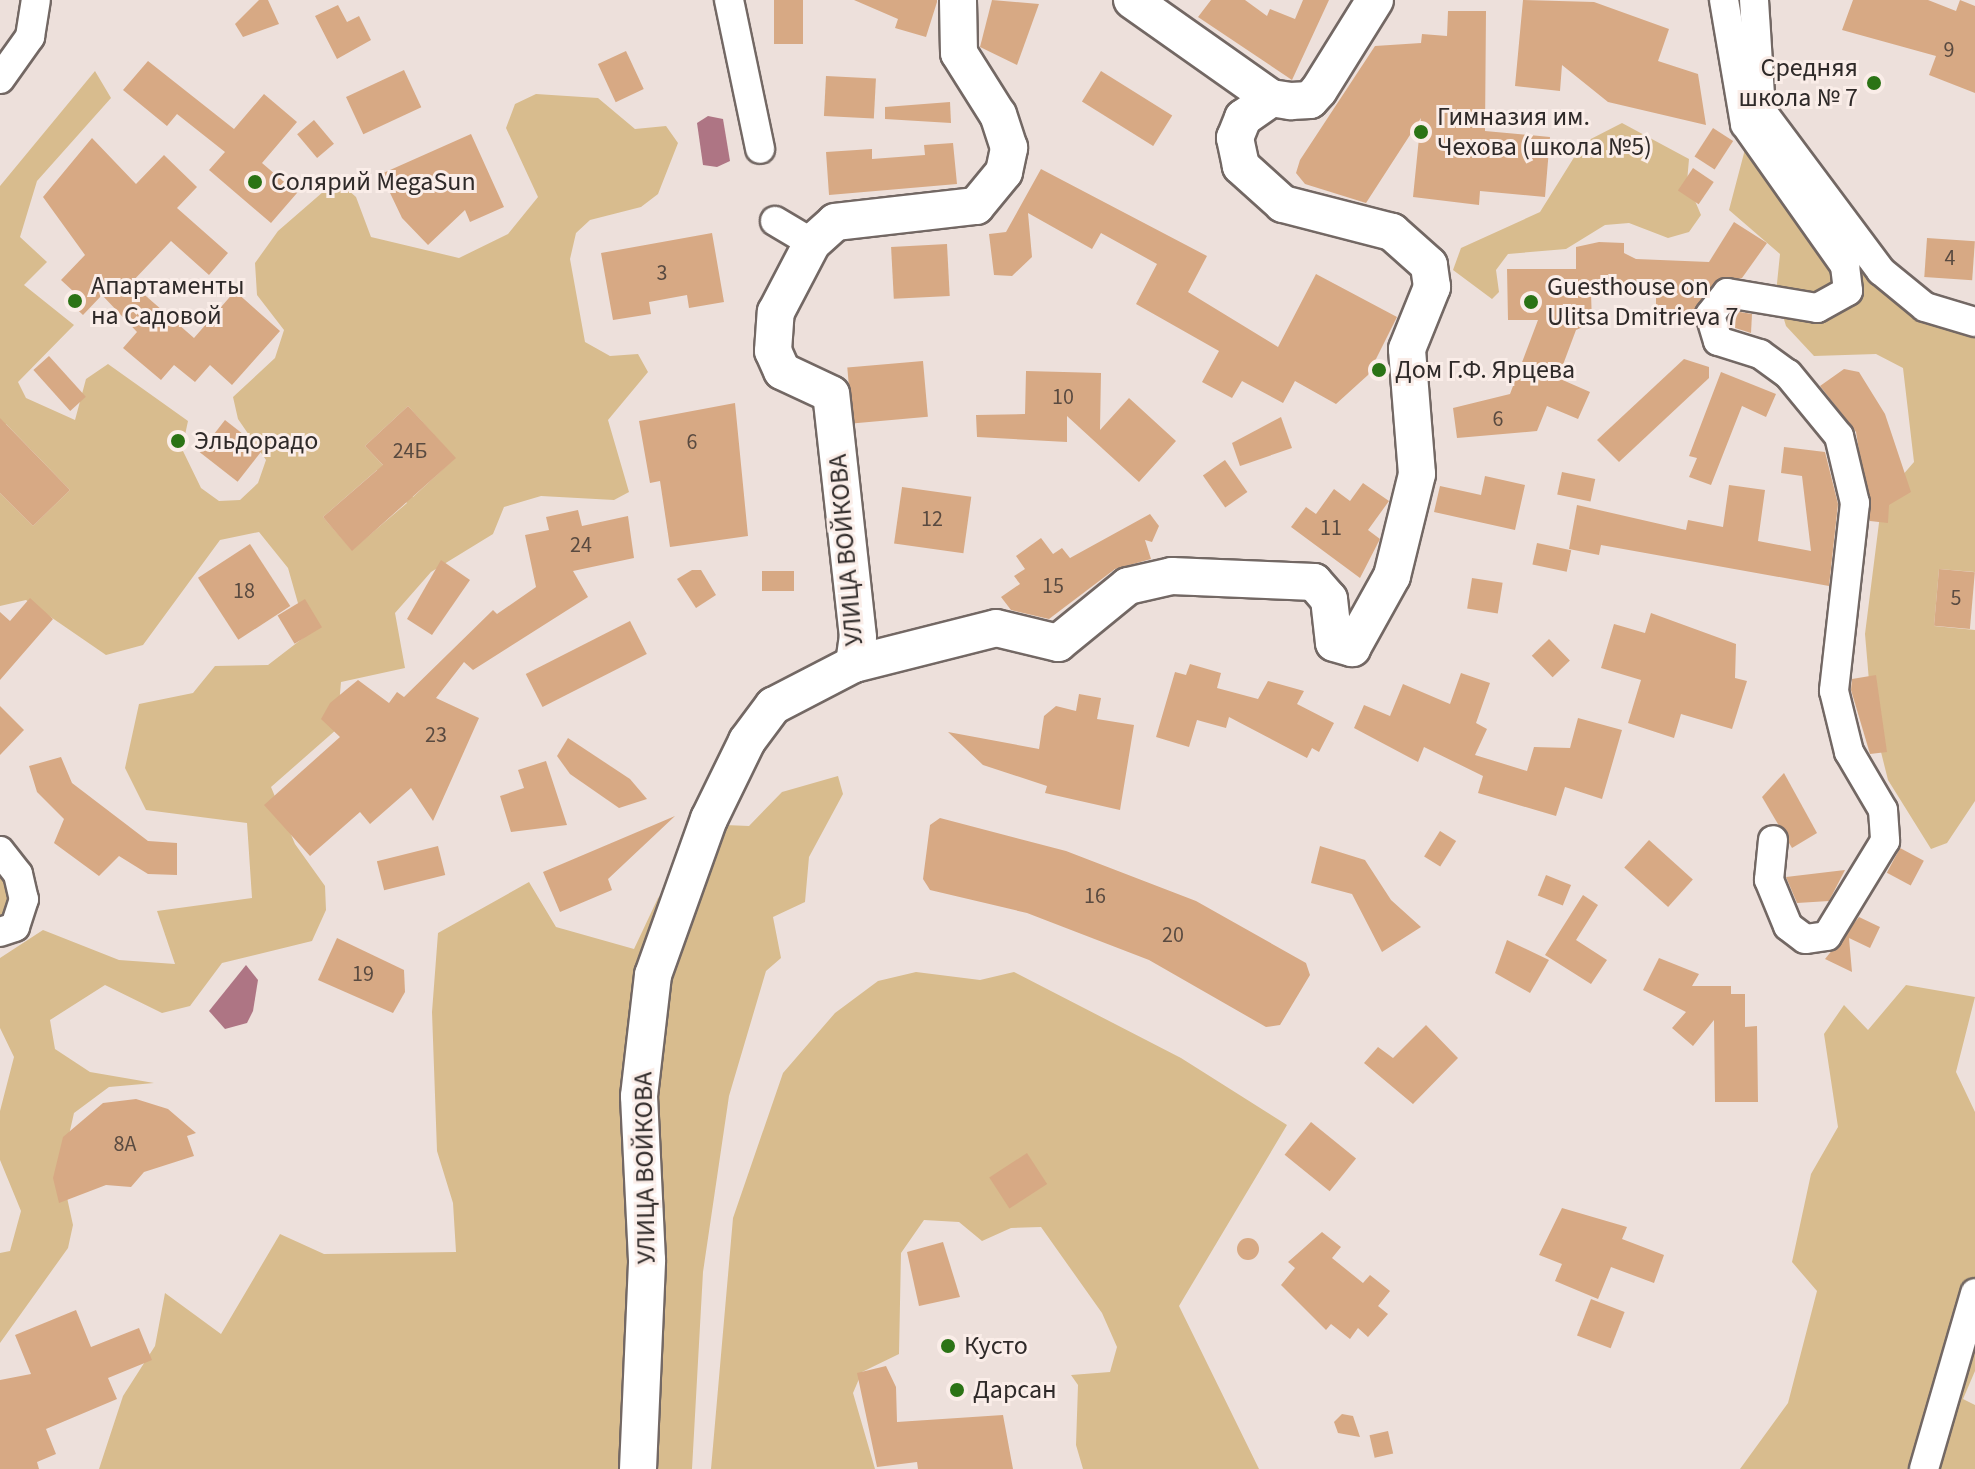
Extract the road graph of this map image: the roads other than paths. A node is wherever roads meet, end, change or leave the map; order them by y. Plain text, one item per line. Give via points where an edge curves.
1 (36, 0) edge
2 (729, 0) edge
3 (958, 0) edge
4 (1132, 0) edge
5 (1375, 0) edge
6 (1724, 0) edge
7 (1754, 0) edge
8 (0, 79) edge
9 (1272, 98) junction
10 (760, 149) dead end
11 (775, 221) dead end
12 (812, 243) junction
13 (1975, 322) edge
14 (854, 664) junction
15 (1773, 840) dead end
16 (0, 851) edge
17 (0, 932) edge
18 (1975, 1293) edge
19 (638, 1469) edge
20 (1924, 1469) edge

1 - 8 street via 30,37
2 - 10 street
3 - 12 street, УЛИЦА ВОЙКОВА via 959,53 998,115 1009,148 1004,172 976,206 866,214 835,222
4 - 9 street
5 - 9 street via 1310,100
6 - 15 street via 1745,124 1845,266 1848,291 1817,308 1727,293 1710,315 1718,341 1760,354 1788,374 1839,436 1855,503 1834,691 1849,752 1883,810 1885,841 1827,936 1805,939 1788,926 1769,880
7 - 13 street via 1761,110 1881,271 1925,307
9 - 14 street via 1243,118 1235,138 1241,166 1283,204 1392,232 1429,265 1432,287 1407,349 1417,474 1411,522 1359,641 1352,648 1334,643 1329,599 1307,580 1172,576 1128,586 1058,643 996,628
11 - 12 street
12 - 14 street, УЛИЦА ВОЙКОВА via 776,312 773,351 782,371 831,394 858,637
14 - 19 street, УЛИЦА ВОЙКОВА via 773,706 747,741 678,896 653,975 639,1096 647,1260
16 - 17 street via 18,874 24,899 15,927
18 - 20 street

